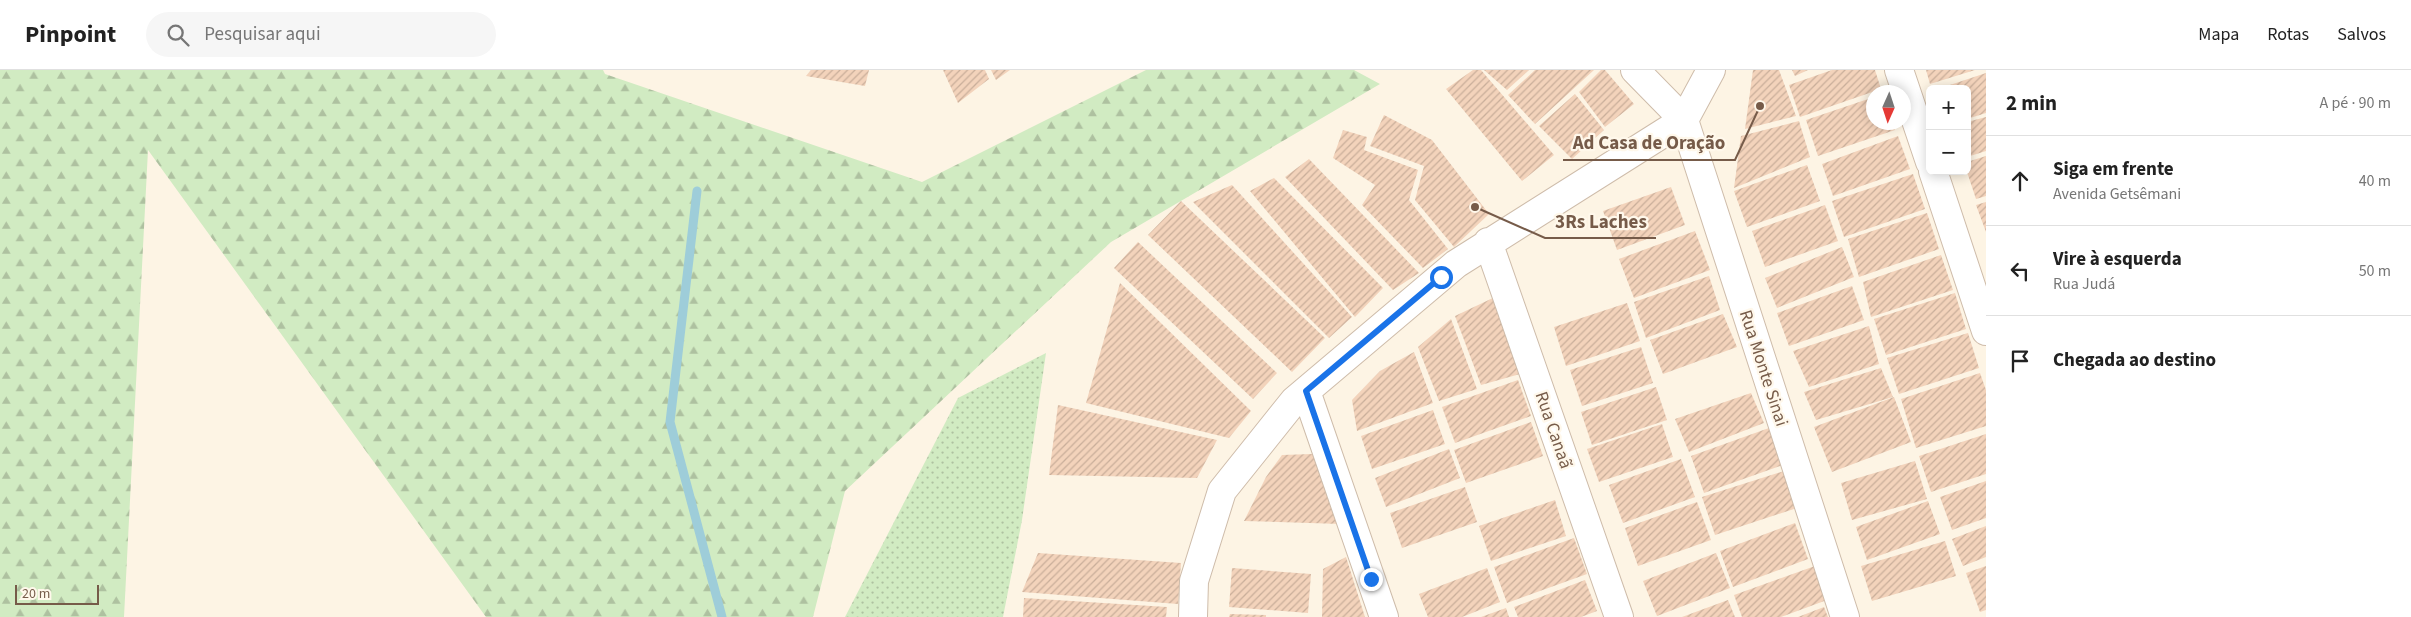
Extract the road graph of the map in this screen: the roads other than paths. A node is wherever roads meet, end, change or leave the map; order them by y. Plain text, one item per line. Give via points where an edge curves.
1 (1634, 70) edge
2 (1711, 70) edge
3 (1899, 70) edge
4 (1684, 120) junction
5 (1926, 150) edge
6 (1934, 175) edge
7 (1488, 242) junction
8 (1986, 331) edge
9 (1306, 391) junction
10 (1192, 617) edge
11 (1384, 617) edge
12 (1619, 617) edge
13 (1845, 617) edge

1 - 4 street
2 - 4 street
3 - 5 street
4 - 7 street
4 - 13 street, Rua Monte Sinai
6 - 8 street
7 - 9 street via 1456,264
7 - 12 street, Rua Canaã
9 - 10 street via 1294,401 1222,491 1194,581
9 - 11 street

